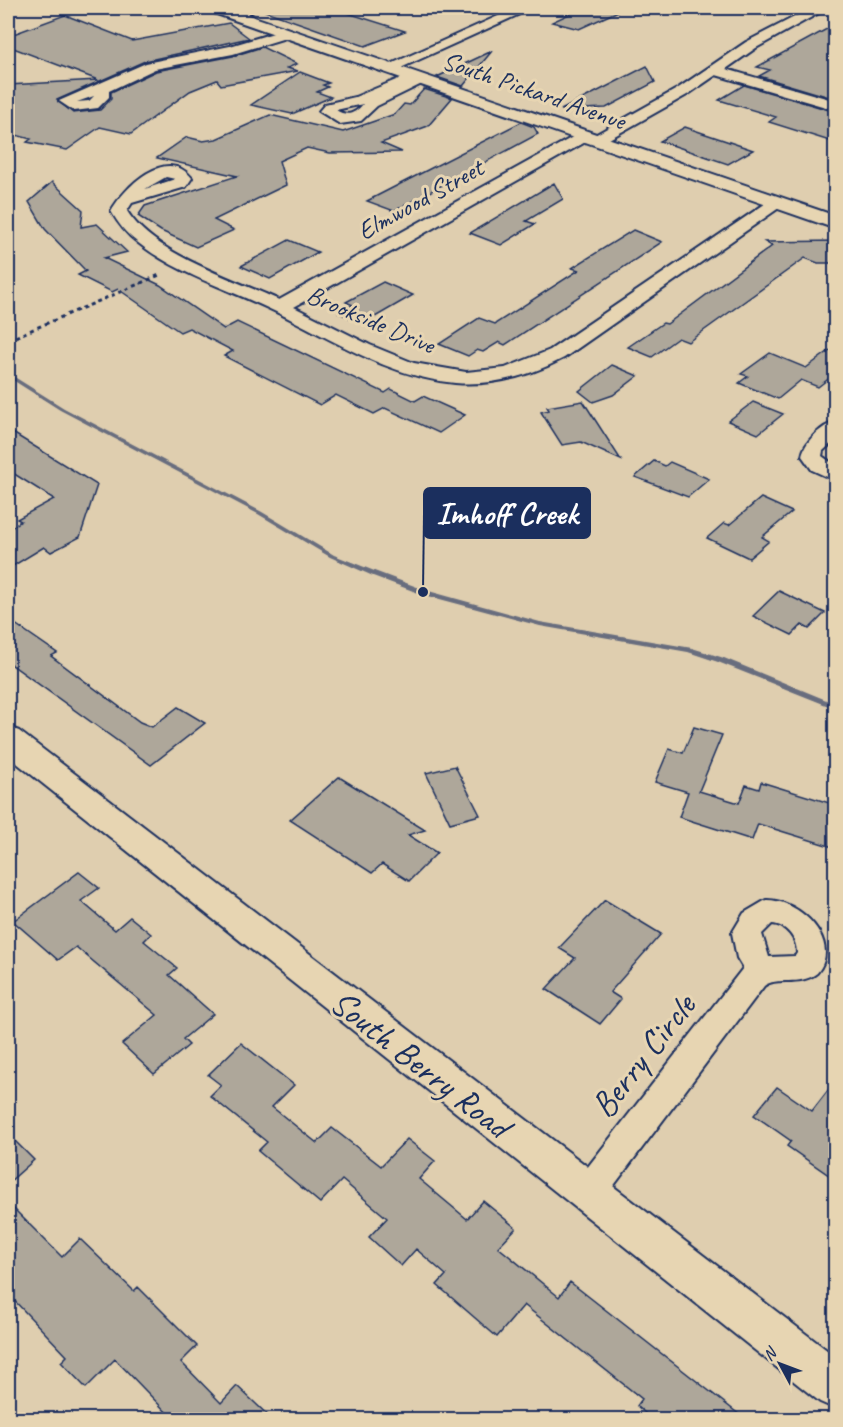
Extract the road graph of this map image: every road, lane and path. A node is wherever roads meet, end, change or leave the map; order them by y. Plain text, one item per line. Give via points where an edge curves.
1 (214, 8) edge
2 (254, 8) edge
3 (526, 8) edge
4 (817, 10) edge
5 (235, 15) junction
6 (836, 18) edge
7 (287, 33) junction
8 (390, 68) junction
9 (715, 70) junction
10 (418, 78) junction
11 (101, 89) dead end
12 (836, 106) edge
13 (591, 138) junction
14 (128, 199) dead end
15 (778, 202) junction
16 (836, 222) edge
17 (185, 264) junction
18 (280, 307) junction
19 (8, 340) edge
20 (836, 428) edge
21 (836, 475) edge
22 (8, 740) edge
23 (762, 970) dead end
24 (588, 1193) junction
25 (836, 1386) edge

1 - 5 street, South Pickard Avenue
2 - 5 street
3 - 8 street
4 - 6 street
4 - 9 street, Elmwood Street via 751,45
5 - 7 street, South Pickard Avenue
7 - 8 street, South Pickard Avenue
7 - 11 street via 233,51 164,62
8 - 10 street, South Pickard Avenue
9 - 12 street
9 - 13 street, Elmwood Street via 660,106
10 - 10 street via 359,101 330,107 326,111 340,119 356,118 372,103
10 - 13 street, South Pickard Avenue
13 - 15 street, South Pickard Avenue
13 - 18 street, Elmwood Street
14 - 17 street, Brookside Drive via 119,211 128,226
15 - 16 street, South Pickard Avenue
15 - 18 street, Brookside Drive via 557,354 513,372 470,378 420,371
17 - 18 street, Brookside Drive
17 - 19 path
20 - 21 street via 813,449 812,456
22 - 24 street, South Berry Road
23 - 24 street, Berry Circle via 698,1046
24 - 25 street, South Berry Road

